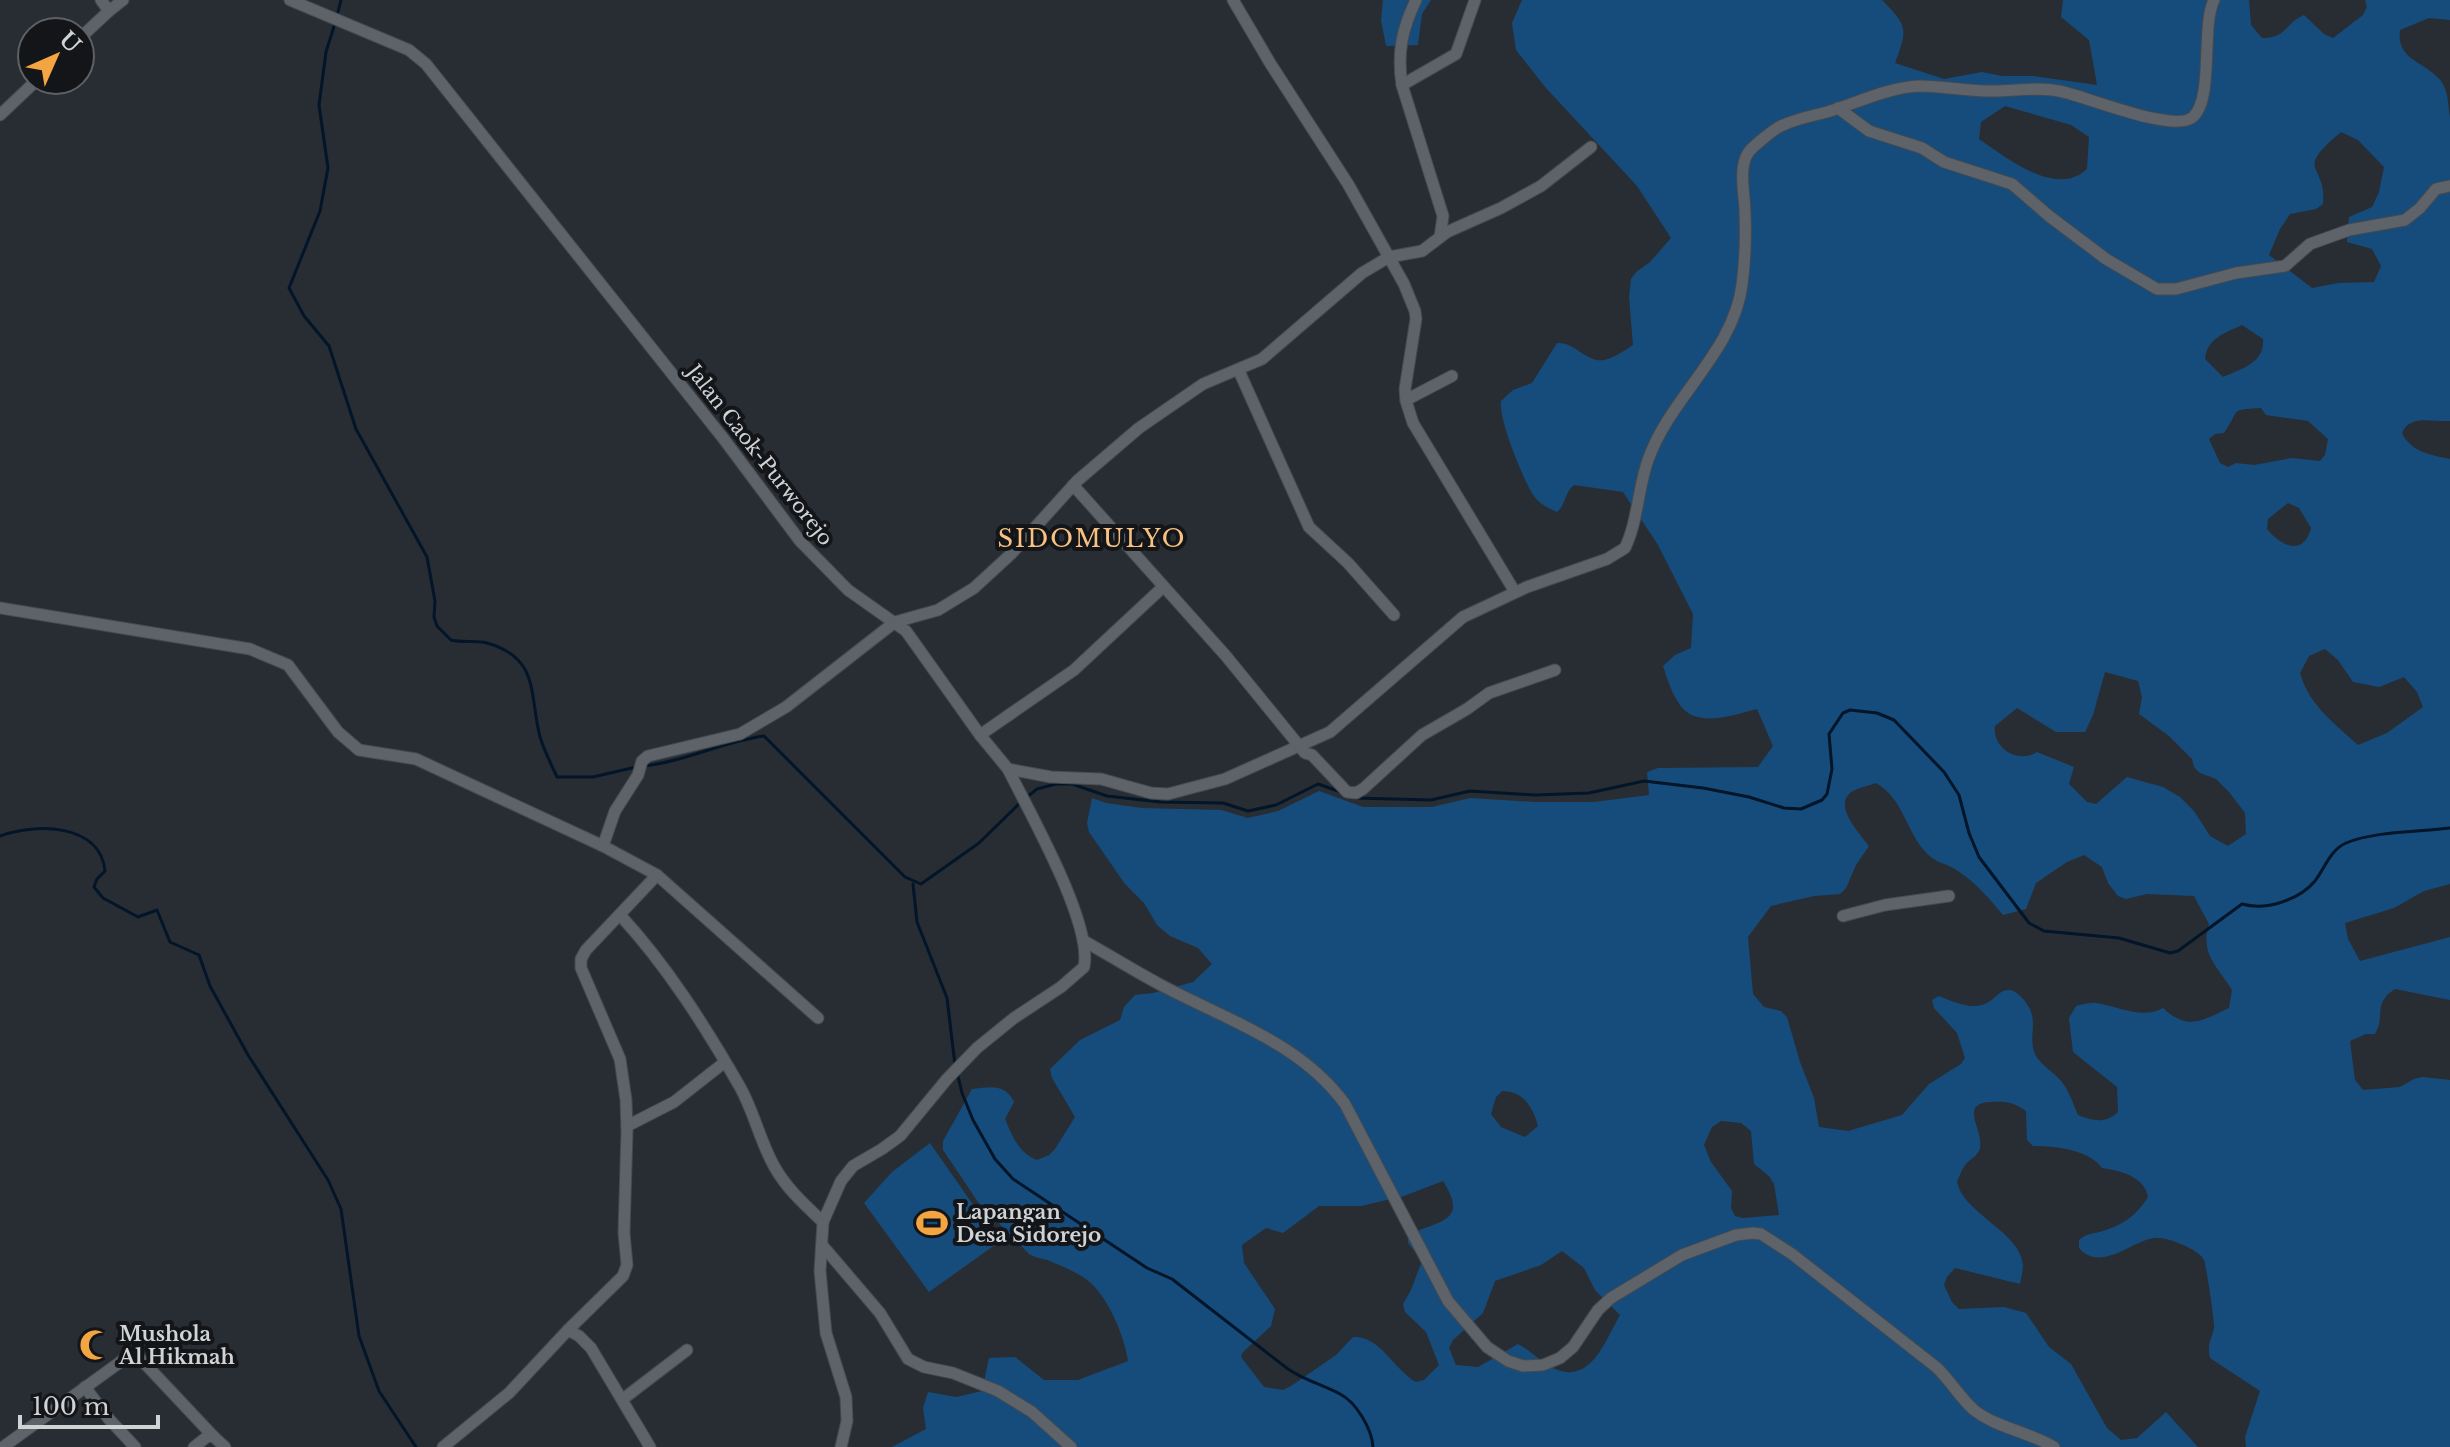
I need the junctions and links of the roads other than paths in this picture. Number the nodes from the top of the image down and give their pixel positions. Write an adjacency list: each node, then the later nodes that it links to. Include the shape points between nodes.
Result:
1 (101, 0): 8 (street)
2 (123, 0): 8 (street)
3 (290, 0): 26 (street, Jalan Caok-Purworejo, via 409,50 426,64 800,541 848,590)
4 (1233, 0): 17 (street)
5 (1416, 0): 10 (street, via 1400,40)
6 (1475, 0): 10 (street, via 1456,54)
7 (2214, 0): 12 (street, via 2200,103 2187,121 2151,119 2035,89 1919,86)
8 (109, 11): 9 (street)
9 (96, 23)
10 (1403, 84): 16 (street, via 1443,216)
11 (20, 96): 13 (street)
12 (1838, 108): 15 (street, via 1869,131 2012,184 2106,259 2157,289 2285,266 2310,244 2349,230 2405,220 2436,189); 23 (street, via 1779,127 1748,153 1743,171 1741,294 1720,345 1648,459 1625,548)
13 (0, 115)
14 (1591, 147): 16 (street, via 1541,186)
15 (2450, 186)
16 (1443, 235): 17 (street, via 1422,251)
17 (1389, 257): 18 (street, via 1336,294 1280,347); 20 (street, via 1415,311)
18 (1239, 371): 21 (street, via 1177,401); 25 (street, via 1309,527)
19 (1452, 376): 20 (street)
20 (1406, 400): 23 (street, via 1413,423)
21 (1073, 485): 22 (street); 26 (street, via 974,588 938,610)
22 (1163, 587): 28 (street, via 1081,665); 29 (street)
23 (1515, 592): 29 (street, via 1463,617 1330,732)
24 (0, 608): 31 (street, via 270,655 288,665 338,732 359,750 416,759)
25 (1394, 615)
26 (895, 622): 28 (street, Jalan Caok-Purworejo); 31 (street, via 786,707 740,734 648,756 621,798)
27 (1555, 670): 29 (street, via 1489,693 1422,735 1360,791 1347,792)
28 (980, 735): 30 (street, Jalan Caok-Purworejo)
29 (1300, 745): 30 (street, via 1225,779 1168,794 1101,779)
30 (1008, 769): 36 (street, Jalan Caok-Purworejo)
31 (603, 846): 32 (street)
32 (657, 875): 34 (street); 37 (street)
33 (1949, 896): 35 (street)
34 (620, 915): 38 (street, via 655,953); 39 (street, via 580,963 620,1059)
35 (1843, 916)
36 (1084, 941): 40 (street, via 1081,971 1014,1018 947,1079 900,1136 846,1172); 55 (street, via 1251,1029 1331,1085 1448,1301 1487,1347 1508,1361 1543,1365 1560,1358 1611,1298 1682,1255 1736,1235 1761,1234 1936,1367 1974,1410)
37 (818, 1018)
38 (725, 1062): 39 (street, via 674,1102); 40 (street, via 774,1166)
39 (627, 1126): 42 (street, via 626,1270)
40 (823, 1222): 41 (street)
41 (822, 1245): 53 (street, via 826,1333 846,1397); 54 (street, via 880,1313 913,1364 998,1391 1032,1412)
42 (568, 1330): 45 (street, via 591,1348); 47 (street, via 509,1393)
43 (687, 1350): 45 (street)
44 (85, 1387): 46 (street, via 134,1352); 48 (street); 49 (street)
45 (623, 1399): 52 (street)
46 (214, 1437): 50 (street); 51 (street)
47 (445, 1446)
48 (3, 1447)
49 (135, 1447)
50 (194, 1447)
51 (225, 1447)
52 (650, 1447)
53 (841, 1447)
54 (1071, 1447)
55 (2054, 1447)

